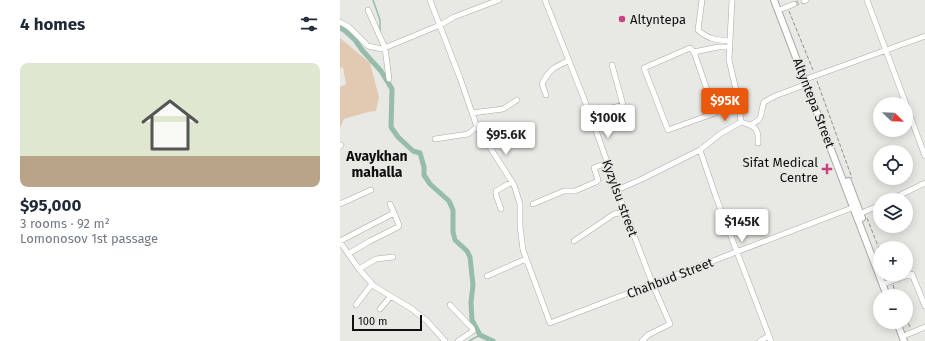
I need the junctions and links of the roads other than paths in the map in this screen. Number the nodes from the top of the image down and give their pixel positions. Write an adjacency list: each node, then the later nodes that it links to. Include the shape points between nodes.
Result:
1 (430, 0): 13 (street)
2 (499, 0): 13 (street)
3 (545, 0): 20 (street, Kyzylsu street)
4 (702, 0): 15 (street, via 698,30 715,40)
5 (732, 0): 15 (street)
6 (774, 0): 23 (main road, Altyntepa Street)
7 (778, 0): 10 (main road, Altyntepa Street)
8 (867, 0): 18 (street)
9 (794, 4): 10 (street)
10 (784, 8): 23 (main road, Altyntepa Street)
11 (368, 10): 17 (street)
12 (340, 22): 17 (street, via 349,27 368,46)
13 (440, 25): 17 (street); 27 (street)
14 (925, 36): 18 (street)
15 (729, 41): 16 (street)
16 (729, 47): 19 (street); 29 (street, via 729,60)
17 (384, 48): 22 (street)
18 (886, 50): 23 (street); 25 (street)
19 (694, 52): 19 (street, via 715,113 668,130 644,68 690,48)
20 (568, 61): 24 (street, via 554,67 547,74 542,84); 28 (street, Kyzylsu street)
21 (612, 65): 28 (street, via 623,105)
22 (390, 79)
23 (807, 80): 31 (street, via 764,102 762,117); 46 (main road, Altyntepa Street)
24 (546, 95)
25 (903, 97)
26 (517, 100): 27 (street, via 503,109)
27 (472, 113): 32 (street)
28 (590, 114): 37 (street, Kyzylsu street)
29 (741, 122): 31 (street); 35 (street)
30 (913, 123): 36 (street)
31 (750, 125): 34 (street, via 756,128)
32 (477, 127): 33 (street, via 468,134); 38 (street)
33 (435, 139)
34 (758, 142)
35 (700, 150): 41 (street); 55 (street)
36 (925, 156)
37 (607, 163): 41 (street, Kyzylsu street); 45 (street, via 594,168 598,178 596,182)
38 (512, 182): 48 (street, via 496,191); 58 (street, via 520,204 520,226)
39 (925, 183): 42 (street)
40 (371, 190): 43 (street)
41 (617, 190): 49 (street, Kyzylsu street)
42 (904, 193)
43 (340, 204)
44 (390, 204): 50 (street)
45 (532, 204)
46 (856, 207): 51 (main road, Altyntepa Street); 55 (street, Chahbud Street)
47 (873, 208): 51 (street)
48 (501, 209)
49 (625, 212): 52 (street, via 614,214); 63 (street, Kyzylsu street)
50 (394, 214): 53 (street); 56 (street, via 398,227)
51 (860, 214): 54 (main road, Altyntepa Street); 64 (main road, Altyntepa Street)
52 (574, 241)
53 (340, 242): 56 (street)
54 (873, 248)
55 (736, 252): 63 (street, Chahbud Street); 74 (street)
56 (348, 254): 59 (street)
57 (393, 257): 59 (street, via 376,259)
58 (526, 259): 60 (street); 63 (street, Chahbud Street, via 550,323)
59 (359, 269): 62 (street)
60 (487, 276)
61 (886, 283): 65 (main road); 69 (street, via 912,274)
62 (372, 284): 66 (street); 67 (street)
63 (653, 285): 77 (street, Kyzylsu street, via 670,324)
64 (885, 289)
65 (888, 289)
66 (390, 296): 70 (street); 75 (street, via 427,321)
67 (356, 305)
68 (450, 305): 76 (street, via 473,331)
69 (925, 306)
70 (380, 309)
71 (925, 327): 73 (street)
72 (900, 329): 73 (main road)
73 (905, 338): 79 (main road)
74 (770, 339): 78 (street)
75 (445, 341)
76 (458, 341)
77 (642, 341)
78 (760, 341)
79 (908, 341)

